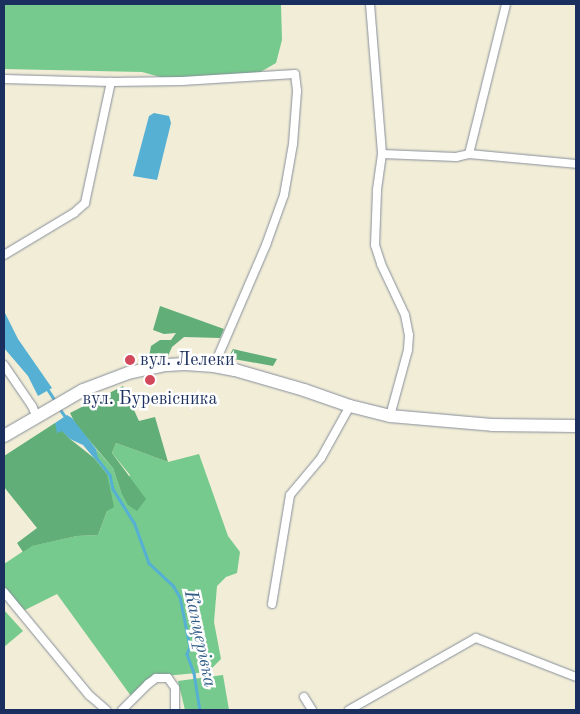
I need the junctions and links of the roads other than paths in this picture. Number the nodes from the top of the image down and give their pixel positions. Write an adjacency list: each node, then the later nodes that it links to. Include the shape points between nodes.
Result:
1 (370, 4): 5 (street)
2 (506, 4): 6 (street)
3 (4, 79): 4 (street)
4 (111, 82): 8 (street, via 86,203); 10 (street, via 295,74 293,144 284,195)
5 (382, 154): 6 (street); 12 (street, via 375,245 405,315 409,335)
6 (469, 154): 7 (street)
7 (576, 164)
8 (4, 255)
9 (4, 365): 13 (street)
10 (214, 366): 11 (main road); 13 (main road, via 167,365 128,373 83,390)
11 (350, 406): 12 (main road); 17 (street, via 321,458 290,495)
12 (390, 416): 14 (main road, via 483,424)
13 (37, 417): 15 (main road)
14 (576, 426)
15 (4, 436)
16 (4, 592): 20 (street, via 89,695)
17 (272, 604)
18 (576, 676): 24 (street, via 476,638)
19 (304, 697): 23 (street)
20 (106, 710)
21 (122, 710): 22 (street, via 148,684 159,678 168,678 175,688)
22 (176, 710)
23 (312, 710)
24 (348, 710)

